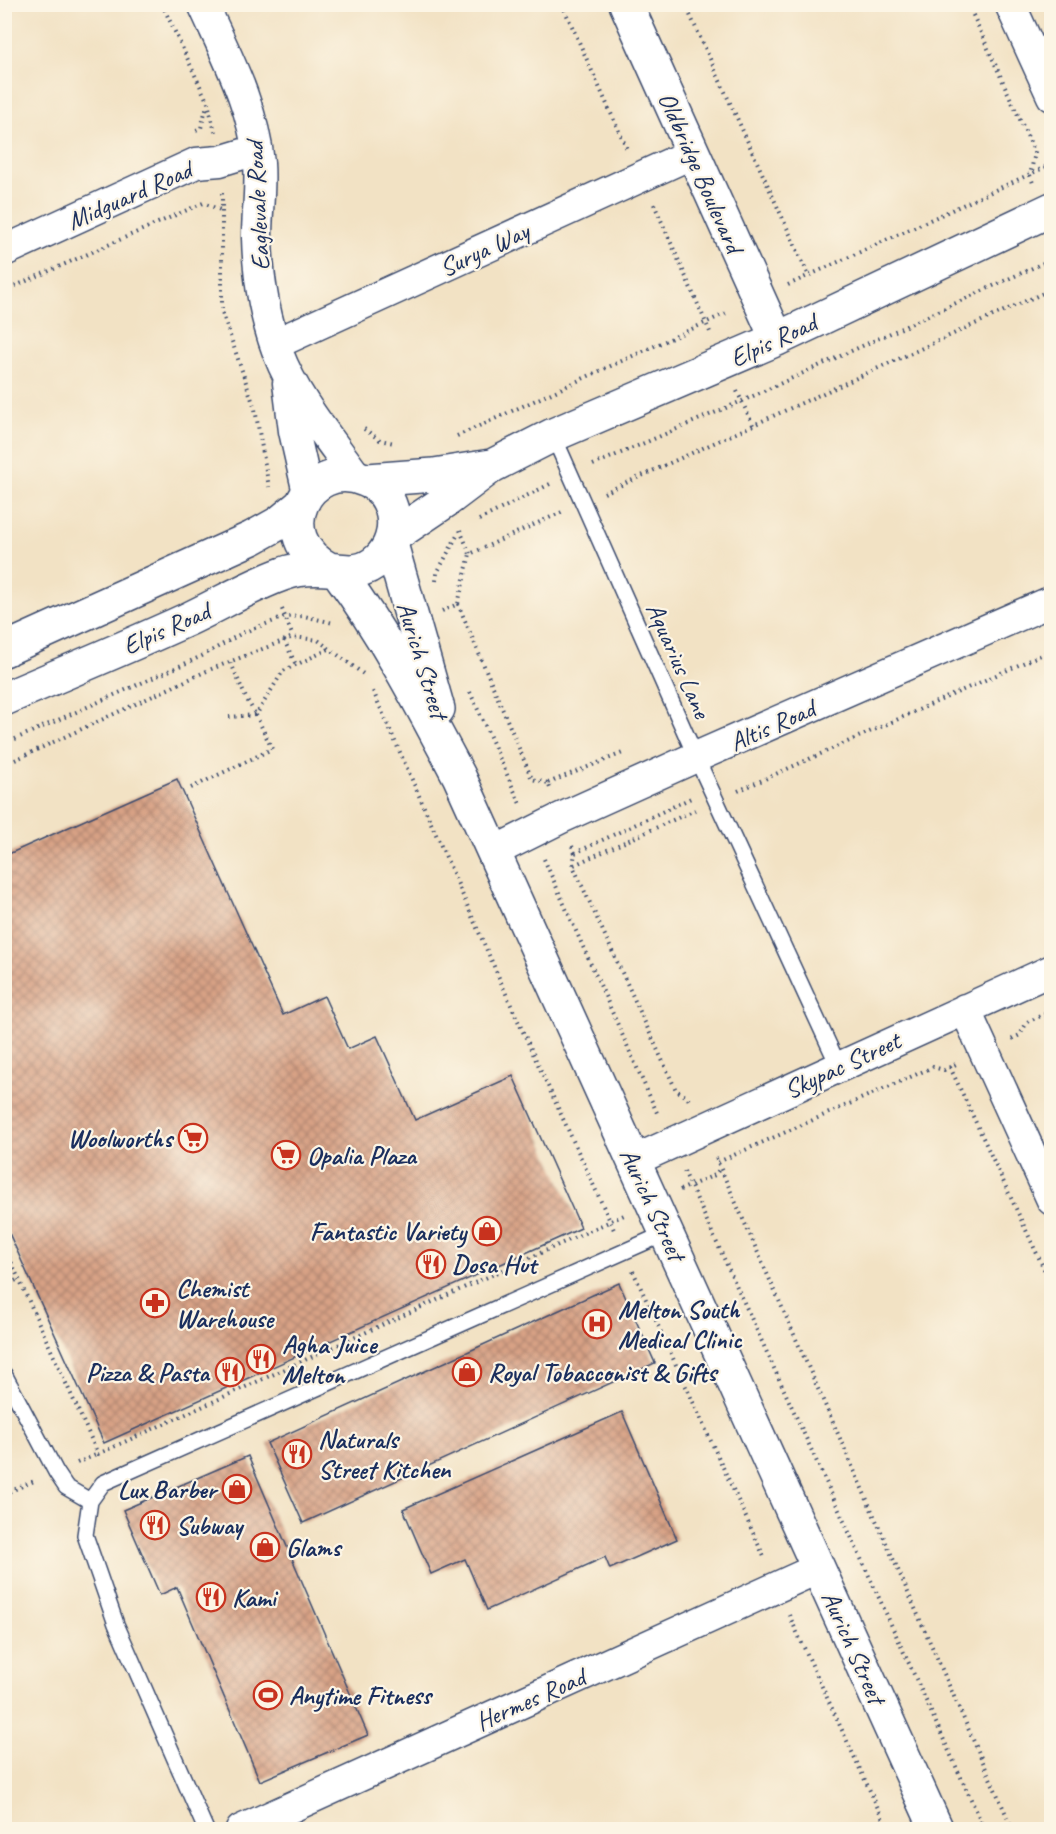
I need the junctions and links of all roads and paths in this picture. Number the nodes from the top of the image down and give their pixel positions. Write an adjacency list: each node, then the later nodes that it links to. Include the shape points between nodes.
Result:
1 (203, 4): 7 (street, Eaglevale Road, via 240,89)
2 (626, 4): 8 (street, Oldbridge Boulevard)
3 (685, 4): 15 (path)
4 (968, 4): 10 (path, via 1035,153)
5 (1010, 4): 6 (street)
6 (1052, 96)
7 (256, 150): 13 (street, Midguard Road, via 196,164); 20 (street, Eaglevale Road, via 260,281)
8 (693, 153): 18 (street, Oldbridge Boulevard); 20 (street, Surya Way)
9 (1052, 164): 10 (path)
10 (1030, 175): 12 (path); 15 (path)
11 (223, 211): 17 (path, via 203,203)
12 (1049, 211): 19 (street, Elpis Road)
13 (4, 251)
14 (1052, 259): 27 (path)
15 (809, 276): 18 (path)
16 (1052, 289): 30 (path)
17 (4, 291)
18 (758, 298): 19 (street, Oldbridge Boulevard); 23 (path)
19 (777, 339): 22 (street, Elpis Road)
20 (275, 344): 21 (street, Eaglevale Road)
21 (288, 377): 24 (street, Eaglevale Road); 29 (street, Eaglevale Road)
22 (553, 435): 26 (street, Elpis Road); 27 (lane, Aquarius Lane)
23 (454, 438)
24 (330, 440): 25 (path, via 356,421 380,440); 28 (street, Eaglevale Road)
25 (401, 443)
26 (492, 466): 28 (street, Elpis Road, via 434,475); 31 (street, Elpis Road)
27 (571, 475): 30 (lane, Aquarius Lane); 35 (path, via 460,531 438,573)
28 (362, 478): 29 (street, via 329,478); 31 (street, via 383,493 393,511)
29 (305, 499): 32 (street, via 298,517 301,543 308,555); 38 (street, Elpis Road, via 279,523 252,538)
30 (583, 502): 34 (path, via 470,554); 49 (lane, Aquarius Lane)
31 (392, 540): 32 (street, via 368,567); 35 (street, Aurich Street)
32 (334, 571): 36 (street, Aurich Street); 44 (street, Elpis Road, via 292,570 268,579 185,621)
33 (1052, 601): 49 (street, Altis Road)
34 (458, 604): 35 (path); 52 (path, via 532,779)
35 (427, 609): 51 (street, Aurich Street)
36 (379, 633): 40 (path); 47 (path, via 351,639 332,622 304,615 285,617 244,632 202,656); 51 (street, Aurich Street)
37 (284, 640): 41 (path); 42 (path); 42 (path, via 293,636 318,640 329,649)
38 (4, 650)
39 (1052, 650): 54 (path)
40 (341, 658)
41 (231, 663): 45 (path); 50 (path)
42 (296, 665): 45 (path, via 283,671)
43 (466, 683): 56 (path)
44 (4, 699)
45 (256, 716): 46 (path); 53 (path, via 272,749)
46 (229, 717)
47 (4, 744)
48 (632, 749): 52 (path)
49 (696, 757): 54 (lane, Aquarius Lane); 55 (street, Altis Road)
50 (4, 765)
51 (459, 776): 57 (street, Aurich Street)
52 (548, 783): 55 (path)
53 (191, 788)
54 (713, 795): 58 (path); 59 (path); 64 (lane, Aquarius Lane)
55 (561, 818): 56 (street, Altis Road); 58 (path)
56 (533, 833): 57 (street, Altis Road); 67 (path)
57 (495, 851): 68 (street, Aurich Street)
58 (575, 853): 59 (path)
59 (573, 866): 66 (path, via 676,1090 687,1097)
60 (1052, 970): 61 (street, Skypac Street)
61 (965, 1009): 63 (street); 64 (street, Skypac Street)
62 (1052, 1011): 63 (path, via 1027,1022 1020,1035)
63 (984, 1051): 65 (path); 71 (street)
64 (839, 1067): 66 (street, Skypac Street)
65 (950, 1067): 69 (path, via 933,1067); 77 (path)
66 (703, 1129): 67 (street, Skypac Street); 69 (path)
67 (671, 1144): 68 (street, Skypac Street); 70 (path)
68 (633, 1161): 72 (street, Aurich Street)
69 (719, 1165): 70 (path, via 715,1175); 85 (path)
70 (690, 1186): 72 (path); 84 (path)
71 (1052, 1200)
72 (652, 1202): 73 (street, Aurich Street); 75 (path, via 98,1454)
73 (666, 1233): 79 (lane, via 103,1483); 80 (street, Aurich Street)
74 (4, 1246): 75 (path)
75 (19, 1279): 76 (path)
76 (4, 1286)
77 (1052, 1286)
78 (4, 1374): 79 (lane, via 66,1487)
79 (90, 1501): 81 (lane, via 85,1535 116,1624)
80 (819, 1568): 82 (street, Hermes Road); 83 (street, Aurich Street)
81 (206, 1830)
82 (241, 1830)
83 (937, 1830)
84 (985, 1830)
85 (1013, 1830)

